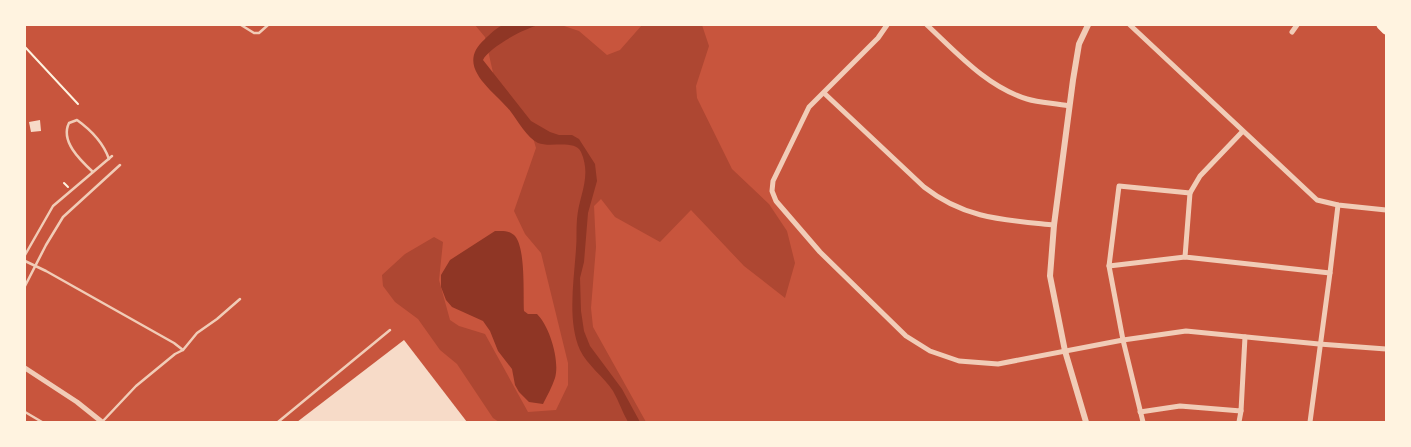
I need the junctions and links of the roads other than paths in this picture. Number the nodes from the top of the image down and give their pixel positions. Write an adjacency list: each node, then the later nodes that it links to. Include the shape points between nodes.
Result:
1 (241, 25): 2 (lane, via 254,33)
2 (268, 25)
3 (886, 25): 11 (street, via 878,38)
4 (927, 25): 12 (street, via 1000,88 1027,99)
5 (1088, 25): 12 (street, via 1079,44)
6 (1130, 25): 13 (street)
7 (1298, 25): 10 (street)
8 (1381, 25): 9 (highway)
9 (1386, 30)
10 (1292, 32)
11 (824, 93): 21 (street, via 940,199 967,212 993,218); 36 (street, via 809,107 773,181 772,191 776,201 820,252 906,336 930,351 959,361 998,364)
12 (1069, 106): 21 (street)
13 (1242, 132): 18 (street, via 1200,176); 19 (street, via 1317,200)
14 (112, 156): 15 (lane)
15 (109, 158): 17 (lane); 17 (lane, via 88,127 77,120 69,123 67,141)
16 (120, 165): 25 (lane, via 63,217)
17 (93, 172): 22 (lane, via 54,206)
18 (1190, 193): 23 (street); 26 (street, via 1119,186)
19 (1338, 204): 20 (street); 27 (street)
20 (1386, 210)
21 (1054, 225): 36 (street, via 1050,276)
22 (25, 256)
23 (1185, 257): 26 (street); 27 (street)
24 (25, 261): 25 (lane)
25 (36, 266): 28 (lane); 35 (lane)
26 (1109, 266): 32 (street)
27 (1330, 273): 33 (street)
28 (25, 286)
29 (240, 299): 35 (lane, via 197,333)
30 (390, 330): 43 (lane)
31 (1245, 336): 32 (street, via 1186,331); 33 (street); 38 (street)
32 (1123, 340): 36 (street); 40 (street)
33 (1319, 344): 34 (street); 47 (street)
34 (1386, 349)
35 (184, 350): 42 (lane, via 136,386)
36 (1065, 350): 44 (street)
37 (25, 368): 42 (street)
38 (1241, 411): 40 (street, via 1180,406); 46 (street)
39 (25, 412): 41 (lane)
40 (1140, 412): 45 (street)
41 (42, 422)
42 (102, 422)
43 (278, 422)
44 (1086, 422)
45 (1142, 422)
46 (1239, 422)
47 (1310, 422)

